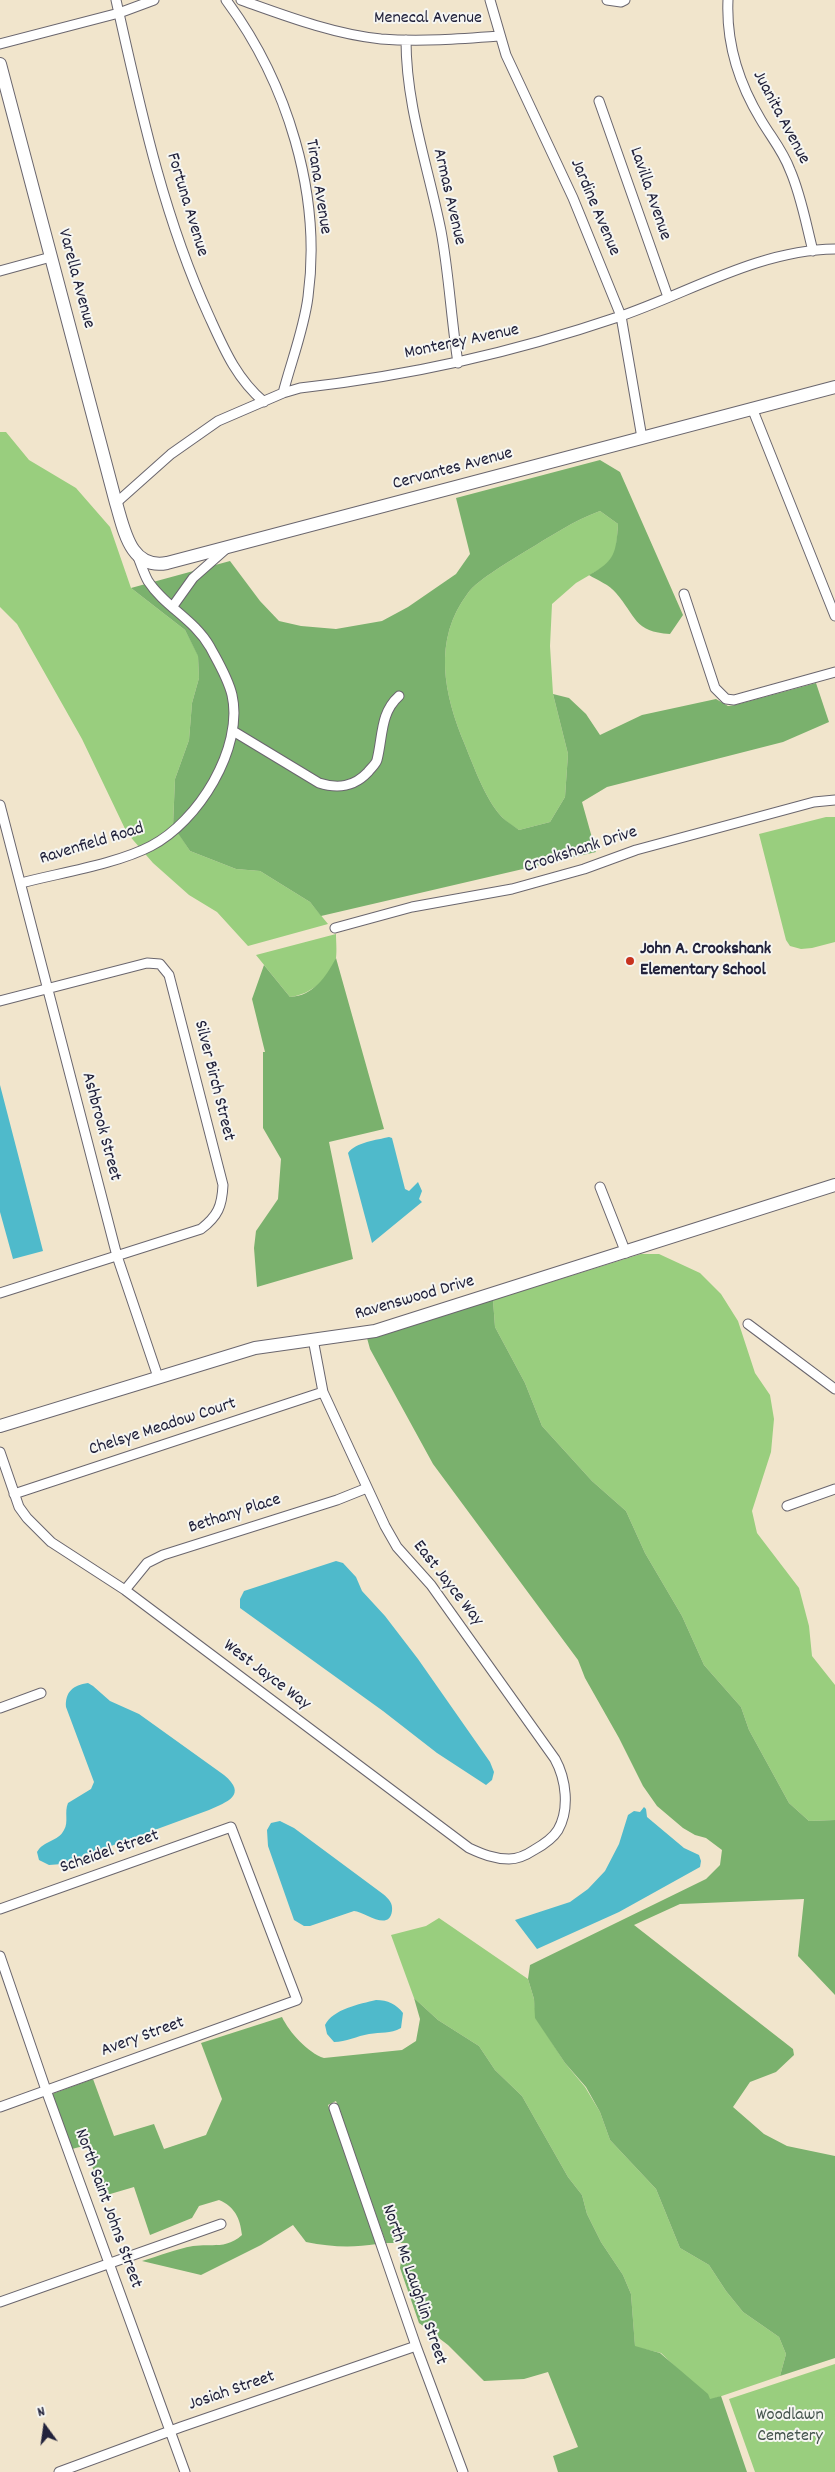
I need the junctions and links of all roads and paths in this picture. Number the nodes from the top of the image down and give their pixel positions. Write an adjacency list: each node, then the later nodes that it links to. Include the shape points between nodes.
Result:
1 (116, 0): 9 (street, Fortuna Avenue)
2 (154, 0): 9 (street)
3 (226, 0): 23 (street, Tirana Avenue, via 244,24 269,69 290,127 304,186 310,243 308,299)
4 (241, 0): 11 (street, Menecal Avenue, via 331,29)
5 (490, 0): 10 (street, Jardine Avenue)
6 (625, 0): 8 (street)
7 (728, 0): 16 (street, Juanita Avenue, via 728,37 738,73 753,107 790,169)
8 (607, 1)
9 (119, 14): 12 (street); 24 (street, Fortuna Avenue, via 152,153 184,258 232,366)
10 (499, 36): 11 (street, Menecal Avenue); 20 (street, Jardine Avenue, via 573,198)
11 (406, 40): 21 (street, Armas Avenue, via 411,109 450,280)
12 (0, 44)
13 (0, 64): 17 (street, Varella Avenue)
14 (599, 101): 19 (street, Lavilla Avenue)
15 (835, 250): 16 (street, Monterey Avenue)
16 (813, 251): 19 (street, Monterey Avenue, via 732,272)
17 (51, 257): 18 (street); 27 (street, Varella Avenue)
18 (0, 271)
19 (668, 297): 20 (street, Monterey Avenue)
20 (621, 316): 21 (street, Monterey Avenue, via 548,340); 26 (street, Jardine Avenue)
21 (458, 362): 23 (street, Monterey Avenue)
22 (835, 387): 25 (street, Cervantes Avenue)
23 (283, 393): 24 (street, Monterey Avenue)
24 (264, 402): 27 (street, Monterey Avenue, via 218,421 196,435)
25 (752, 408): 26 (street, Cervantes Avenue); 32 (street)
26 (642, 438): 28 (street, Cervantes Avenue)
27 (116, 503): 29 (street, via 129,545)
28 (229, 546): 29 (street, Cervantes Avenue, via 162,564); 31 (street, via 193,578)
29 (138, 557): 31 (street, Ravenfield Road, via 148,580)
30 (684, 594): 33 (street, via 715,688 726,699 734,700)
31 (174, 606): 35 (street, Ravenfield Road, via 200,630 223,671 232,695)
32 (835, 616)
33 (835, 672)
34 (399, 696): 35 (street, via 390,704 381,730 377,762 359,782 342,787 319,783)
35 (233, 731): 38 (street, Ravenfield Road, via 225,760 193,813 174,831 139,852)
36 (835, 800): 39 (street, Crookshank Drive, via 814,802 677,838 512,889 412,908)
37 (0, 804): 38 (street, Ashbrook Street)
38 (20, 883): 40 (street, Ashbrook Street)
39 (335, 928)
40 (47, 989): 41 (street, Silver Birch Street); 45 (street, Ashbrook Street); 45 (street, Silver Birch Street, via 147,963 160,964 169,975 223,1185 222,1206 214,1219 201,1229)
41 (0, 1001)
42 (835, 1185): 44 (street, Ravenswood Drive)
43 (600, 1187): 44 (street)
44 (626, 1253): 48 (street, Ravenswood Drive, via 375,1331)
45 (117, 1256): 46 (street, Silver Birch Street); 49 (street, Ashbrook Street)
46 (0, 1293)
47 (748, 1324): 50 (street)
48 (313, 1339): 49 (street, Ravenswood Drive, via 255,1348); 51 (street, East Jayce Way)
49 (158, 1377): 52 (street, Ravenswood Drive)
50 (835, 1389)
51 (323, 1392): 54 (street, East Jayce Way); 56 (street, Chelsye Meadow Court)
52 (0, 1426)
53 (0, 1452): 56 (street, West Jayce Way)
54 (367, 1488): 58 (street, Bethany Place, via 163,1555 147,1563); 61 (street, East Jayce Way, via 397,1547 431,1585 563,1774 563,1810 558,1830)
55 (835, 1489): 57 (street)
56 (14, 1494): 58 (street, West Jayce Way, via 27,1518 51,1542)
57 (787, 1506)
58 (125, 1590): 61 (street, West Jayce Way, via 469,1848 489,1857 511,1859 529,1854)
59 (41, 1693): 60 (street)
60 (0, 1708)
61 (552, 1836)
62 (0, 1909): 64 (street, Scheidel Street, via 231,1827)
63 (0, 1956): 65 (street, North Saint Johns Street)
64 (297, 2000): 65 (street, Avery Street)
65 (46, 2090): 66 (street, Avery Street); 69 (street, North Saint Johns Street)
66 (0, 2107)
67 (334, 2108): 71 (street, North Mc Laughlin Street)
68 (221, 2224): 69 (street)
69 (109, 2264): 70 (street); 72 (street, North Saint Johns Street)
70 (0, 2302)
71 (416, 2346): 72 (street, Josiah Street); 75 (street, North Mc Laughlin Street)
72 (170, 2432): 73 (street, Josiah Street); 74 (street, North Saint Johns Street)
73 (59, 2472)
74 (184, 2472)
75 (463, 2472)

